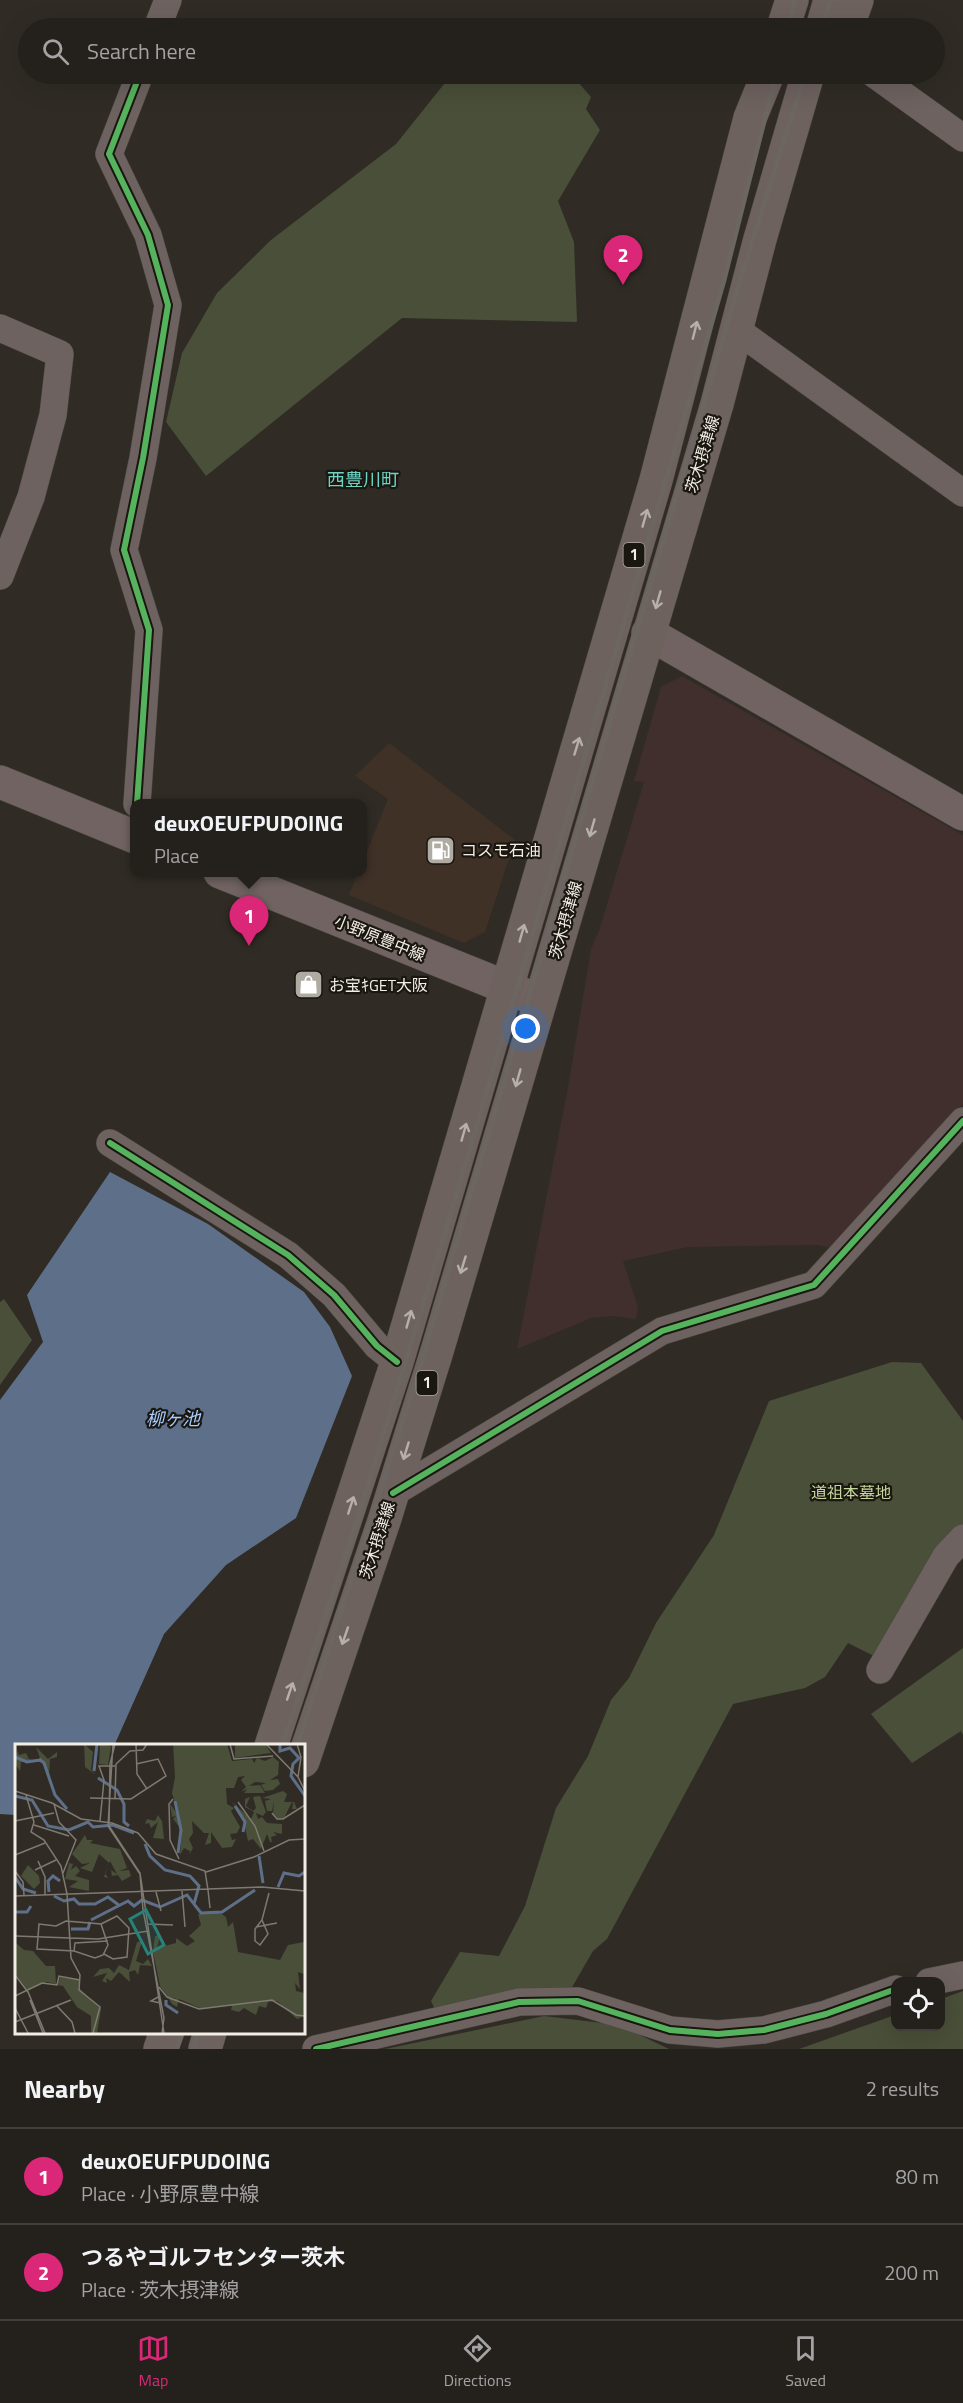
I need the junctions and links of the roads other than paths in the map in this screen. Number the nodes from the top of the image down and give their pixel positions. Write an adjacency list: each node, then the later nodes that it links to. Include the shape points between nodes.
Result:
1 (168, 0): 6 (street)
2 (780, 0): 7 (main road)
3 (792, 0): 8 (main road)
4 (830, 0): 9 (main road)
5 (857, 0): 10 (main road)
6 (161, 18)
7 (776, 18)
8 (786, 18)
9 (825, 18)
10 (851, 18)
11 (136, 84): 26 (street, via 109,154 148,235 168,305 124,550 149,630)
12 (759, 84): 17 (main road, 1)
13 (764, 84): 17 (main road, 1)
14 (805, 84): 21 (main road, 茨木摂津線 / 1, via 762,229)
15 (828, 84): 20 (main road, 1)
16 (888, 84): 18 (street)
17 (750, 118): 30 (main road, 1, one-way to 17, via 656,480)
18 (963, 138)
19 (0, 328): 23 (street, via 60,354 53,415 31,497)
20 (741, 333): 21 (main road, 1); 22 (street)
21 (717, 404): 24 (main road, 茨木摂津線 / 1, one-way to 24)
22 (963, 493)
23 (0, 576)
24 (648, 633): 27 (street); 31 (main road, 茨木摂津線 / 1, one-way to 31)
25 (0, 782): 28 (street)
26 (137, 799)
27 (963, 814)
28 (130, 830)
29 (230, 877): 30 (street, 小野原豊中線)
30 (505, 989): 31 (street, 小野原豊中線); 34 (main road, 1, one-way to 30)
31 (540, 1001): 35 (main road, 茨木摂津線 / 1, one-way to 35)
32 (963, 1121): 35 (street, via 814,1285 662,1331)
33 (110, 1143): 34 (street, via 288,1255 334,1295 377,1346)
34 (397, 1362): 38 (main road, 1, one-way to 34)
35 (393, 1493): 39 (main road, 茨木摂津線 / 1, one-way to 39)
36 (963, 1538): 37 (street, via 945,1556)
37 (880, 1670)
38 (272, 1744)
39 (304, 1758)
40 (963, 1974): 41 (street)
41 (945, 1978)
42 (891, 1991): 47 (street, via 826,2014 764,2030 718,2034 670,2030 578,2001 519,2002)
43 (165, 2034): 45 (main road)
44 (209, 2034): 46 (main road)
45 (159, 2049)
46 (205, 2049)
47 (316, 2049)

